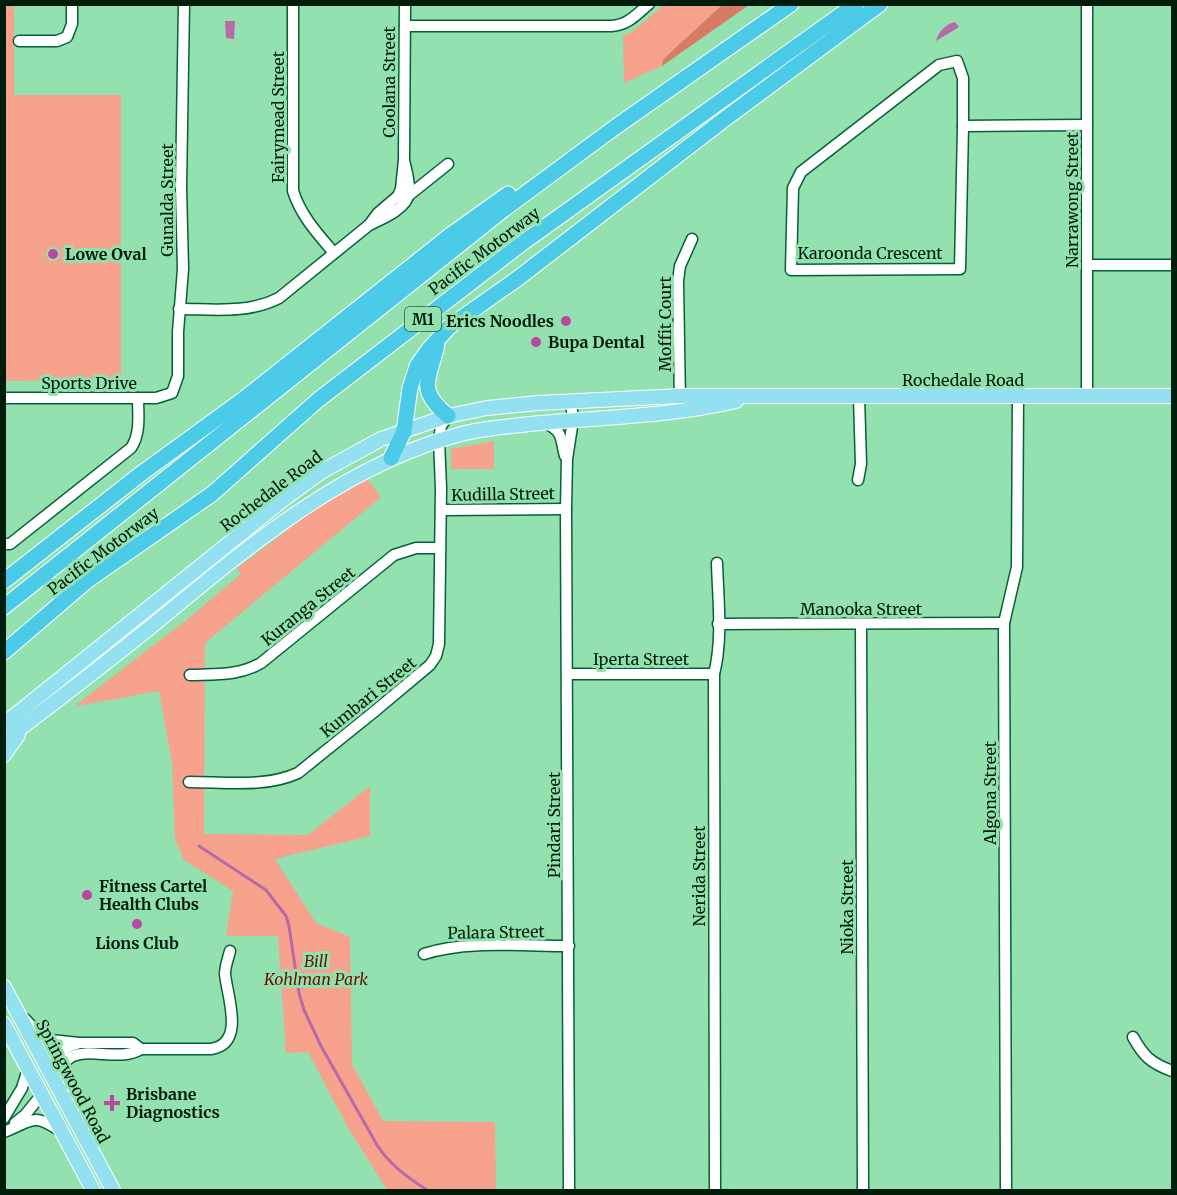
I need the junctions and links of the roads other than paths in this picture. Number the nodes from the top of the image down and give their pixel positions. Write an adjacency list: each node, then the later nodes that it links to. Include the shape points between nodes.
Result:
1 (72, 4): 11 (street, via 67,37)
2 (184, 4): 24 (street, Gunalda Street, via 183,269)
3 (293, 4): 21 (street, Fairymead Street, via 293,191 306,220)
4 (405, 4): 10 (street, Coolana Street)
5 (649, 4): 10 (street, via 628,21 612,26)
6 (791, 4): 12 (highway, Pacific Motorway / M1)
7 (856, 4): 55 (highway, Pacific Motorway / M1, via 520,244 318,400 212,494 88,580)
8 (880, 4): 25 (highway)
9 (1087, 4): 13 (street, Narrawong Street)
10 (405, 26): 15 (street, Coolana Street)
11 (19, 41)
12 (725, 50): 50 (highway, via 638,100 461,227); 51 (highway, Pacific Motorway / M1, via 503,210)
13 (1087, 125): 14 (street); 22 (street, Narrawong Street)
14 (963, 126): 14 (street, Karoonda Crescent, via 963,78 957,61 939,65 801,172 793,188 791,270 960,269)
15 (404, 160): 17 (street, Coolana Street); 19 (street, Coolana Street)
16 (448, 164): 18 (street)
17 (407, 177): 18 (street, via 413,182); 19 (street, Coolana Street)
18 (427, 181): 19 (street)
19 (404, 195): 21 (street, via 403,204)
20 (692, 239): 27 (street, Moffit Court, via 678,281)
21 (334, 253): 24 (street, via 265,305 247,309)
22 (1087, 264): 23 (street); 28 (street, Narrawong Street)
23 (1173, 265)
24 (179, 309): 26 (street, Gunalda Street, via 178,376)
25 (438, 338): 37 (highway, via 427,384 429,396); 40 (highway, via 413,375)
26 (172, 393): 32 (street, Sports Drive)
27 (680, 396): 33 (main road, Rochedale Road); 35 (main road, Rochedale Road); 36 (street, Moffit Court)
28 (1087, 396): 29 (main road, Rochedale Road); 30 (main road, Rochedale Road)
29 (1173, 396)
30 (1018, 397): 34 (main road, Rochedale Road); 52 (street, Algona Street, via 1017,567)
31 (4, 398): 32 (street, Sports Drive)
32 (138, 398): 47 (street, via 138,433 131,448 10,544)
33 (754, 398): 34 (main road, Rochedale Road); 36 (main road, Rochedale Road)
34 (859, 398): 44 (street)
35 (571, 402): 37 (main road, Rochedale Road, via 487,408); 38 (street, Pindari Street)
36 (680, 411): 38 (main road, Rochedale Road)
37 (448, 416): 40 (main road, Rochedale Road); 41 (street, Kumbari Street, via 441,426)
38 (573, 420): 39 (main road, Rochedale Road); 43 (street, Pindari Street)
39 (545, 423): 41 (main road, Rochedale Road, via 478,430); 43 (street, Pindari Street, via 560,433)
40 (404, 431): 42 (highway); 59 (main road, Rochedale Road, via 365,447 284,499)
41 (439, 440): 42 (main road, Rochedale Road); 46 (street, Kumbari Street)
42 (391, 458): 60 (main road, Rochedale Road, via 344,482 292,516)
43 (567, 459): 45 (street, Pindari Street)
44 (858, 480)
45 (566, 509): 46 (street, Kudilla Street); 56 (street, Pindari Street)
46 (441, 510): 48 (street, Kumbari Street)
47 (4, 544)
48 (439, 548): 58 (street, Kuranga Street, via 416,548 394,555 251,669 233,674); 63 (street, Kumbari Street, via 439,644 430,665 298,773 270,782)
49 (717, 562): 53 (street, Nerida Street)
50 (4, 581)
51 (4, 608)
52 (1004, 623): 54 (street, Manooka Street); 85 (street, Algona Street)
53 (718, 624): 54 (street, Manooka Street); 57 (street, Nerida Street)
54 (861, 624): 84 (street, Nioka Street)
55 (4, 652)
56 (568, 674): 57 (street, Iperta Street); 64 (street, Pindari Street)
57 (714, 674): 83 (street, Nerida Street)
58 (190, 675)
59 (4, 724)
60 (24, 726): 61 (main road, Rochedale Road); 62 (main road)
61 (4, 741)
62 (4, 755)
63 (189, 782)
64 (569, 946): 66 (street, Palara Street, via 467,946); 82 (street, Pindari Street)
65 (230, 951): 72 (street, via 225,973 232,1025 225,1042 213,1049)
66 (424, 954)
67 (4, 987): 68 (main road, Springwood Road)
68 (16, 1008): 71 (street, via 44,1038); 75 (main road, Springwood Road)
69 (4, 1024): 73 (main road, Springwood Road)
70 (1133, 1037): 74 (street, via 1155,1065)
71 (79, 1043): 72 (street, via 133,1043); 75 (street, via 62,1051)
72 (141, 1048): 75 (street, via 132,1054 75,1056)
73 (28, 1069): 76 (main road, Springwood Road); 77 (street)
74 (1173, 1071)
75 (52, 1076): 76 (main road); 81 (main road, Springwood Road)
76 (42, 1094): 78 (street, via 25,1115); 79 (main road, Springwood Road)
77 (4, 1118)
78 (4, 1131): 79 (street, via 42,1120)
79 (63, 1133): 80 (main road, Springwood Road)
80 (93, 1191)
81 (113, 1191)
82 (569, 1191)
83 (715, 1191)
84 (863, 1191)
85 (1006, 1191)

